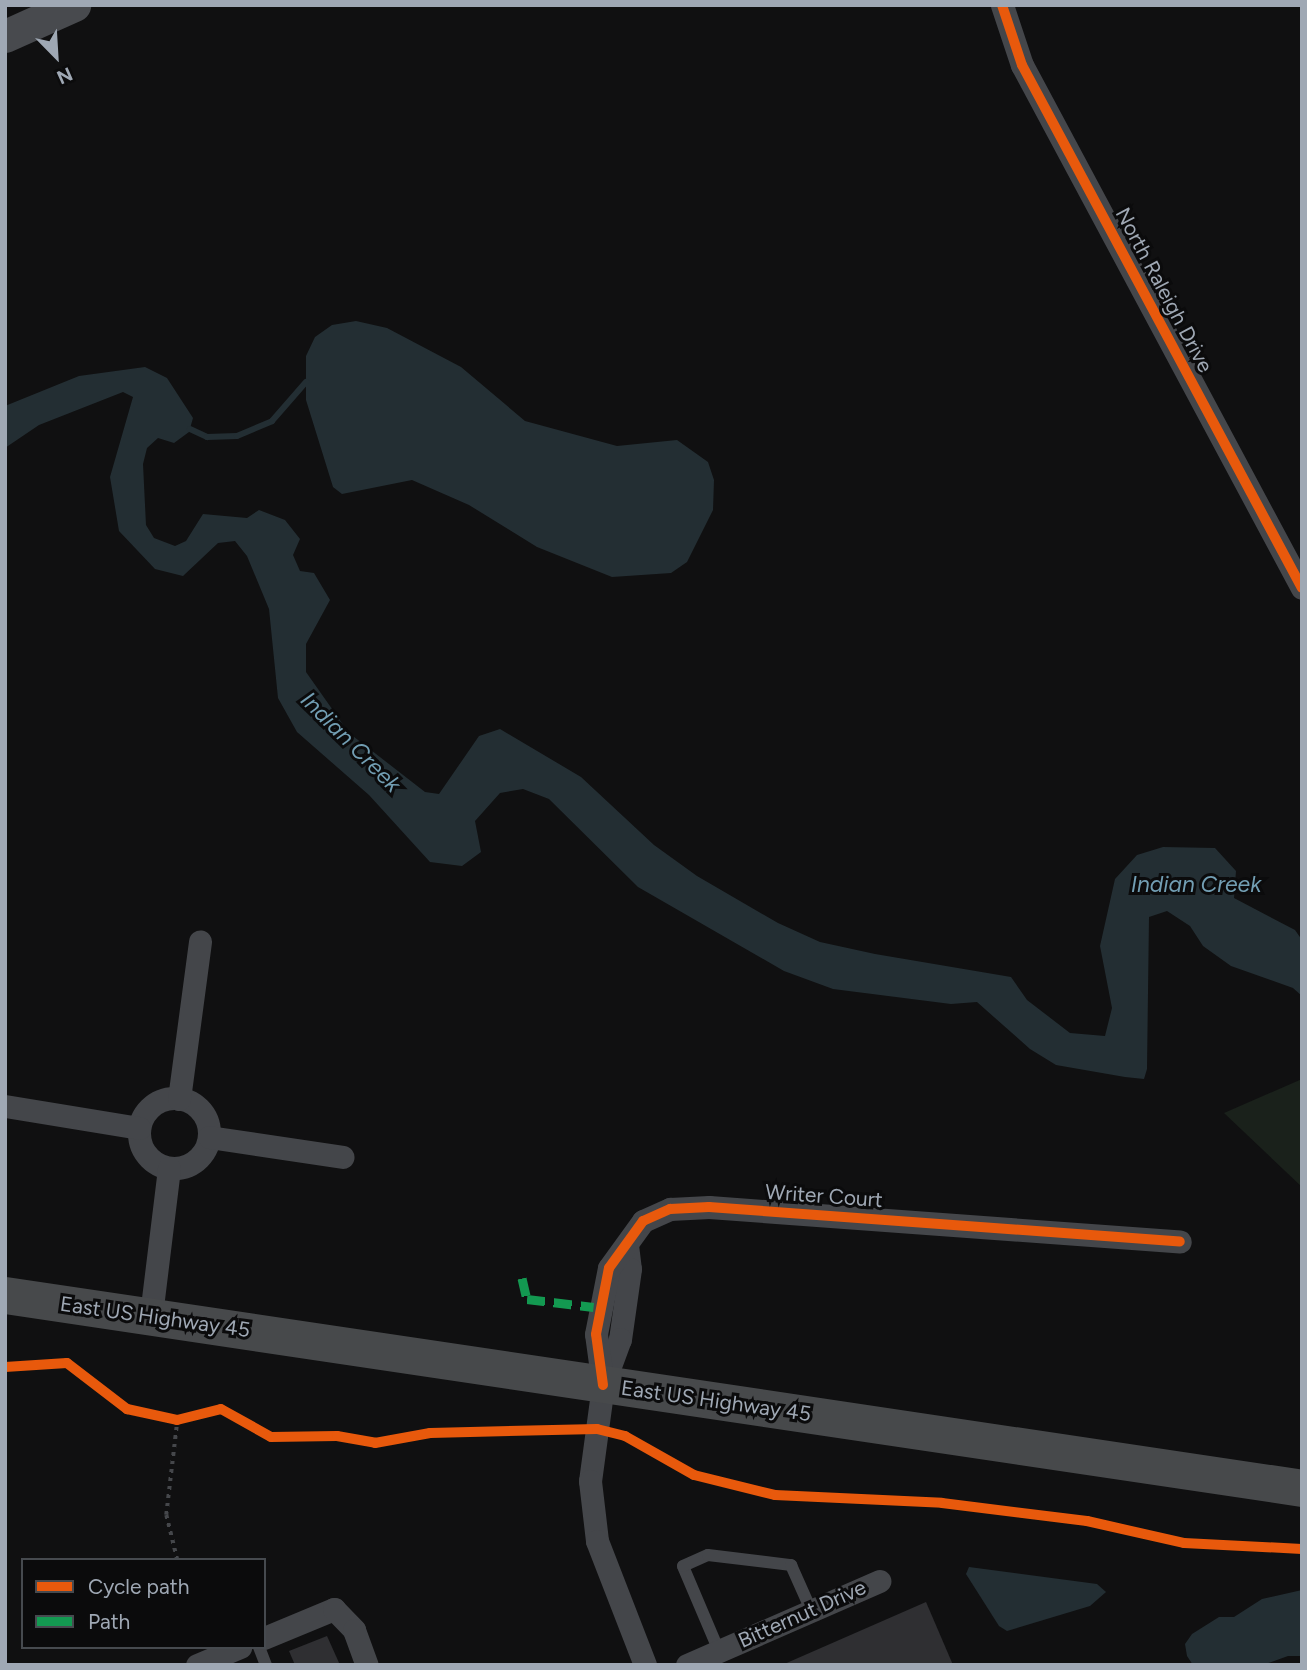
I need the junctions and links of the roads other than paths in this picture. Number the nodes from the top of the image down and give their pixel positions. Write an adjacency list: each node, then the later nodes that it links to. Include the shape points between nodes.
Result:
1 (74, 5): 3 (street)
2 (1002, 5): 4 (street, North Raleigh Drive, via 1022,65)
3 (6, 35)
4 (1302, 588)
5 (200, 941): 6 (street)
6 (180, 1099): 8 (street, via 150,1107); 9 (street, via 204,1114)
7 (5, 1107): 8 (street)
8 (139, 1128): 11 (street, via 143,1150)
9 (209, 1137): 10 (street); 11 (street, via 200,1157)
10 (343, 1157)
11 (169, 1168): 14 (street)
12 (1180, 1242): 15 (street, Writer Court, via 709,1207 670,1209 643,1221 627,1245 630,1269 620,1339)
13 (5, 1295): 14 (main road, East US Highway 45)
14 (151, 1315): 15 (main road, East US Highway 45)
15 (603, 1385): 16 (main road, East US Highway 45); 24 (street, Writer Court, via 590,1481 597,1541)
16 (1302, 1488)
17 (879, 1581): 18 (street, Bitternut Drive)
18 (811, 1610): 21 (street, Bitternut Drive); 21 (lane, via 791,1565 708,1555 683,1566)
19 (266, 1636): 23 (street, via 334,1609 354,1630)
20 (235, 1649): 22 (street)
21 (719, 1651): 25 (street, Bitternut Drive)
22 (197, 1665)
23 (367, 1665)
24 (645, 1665)
25 (687, 1665)

